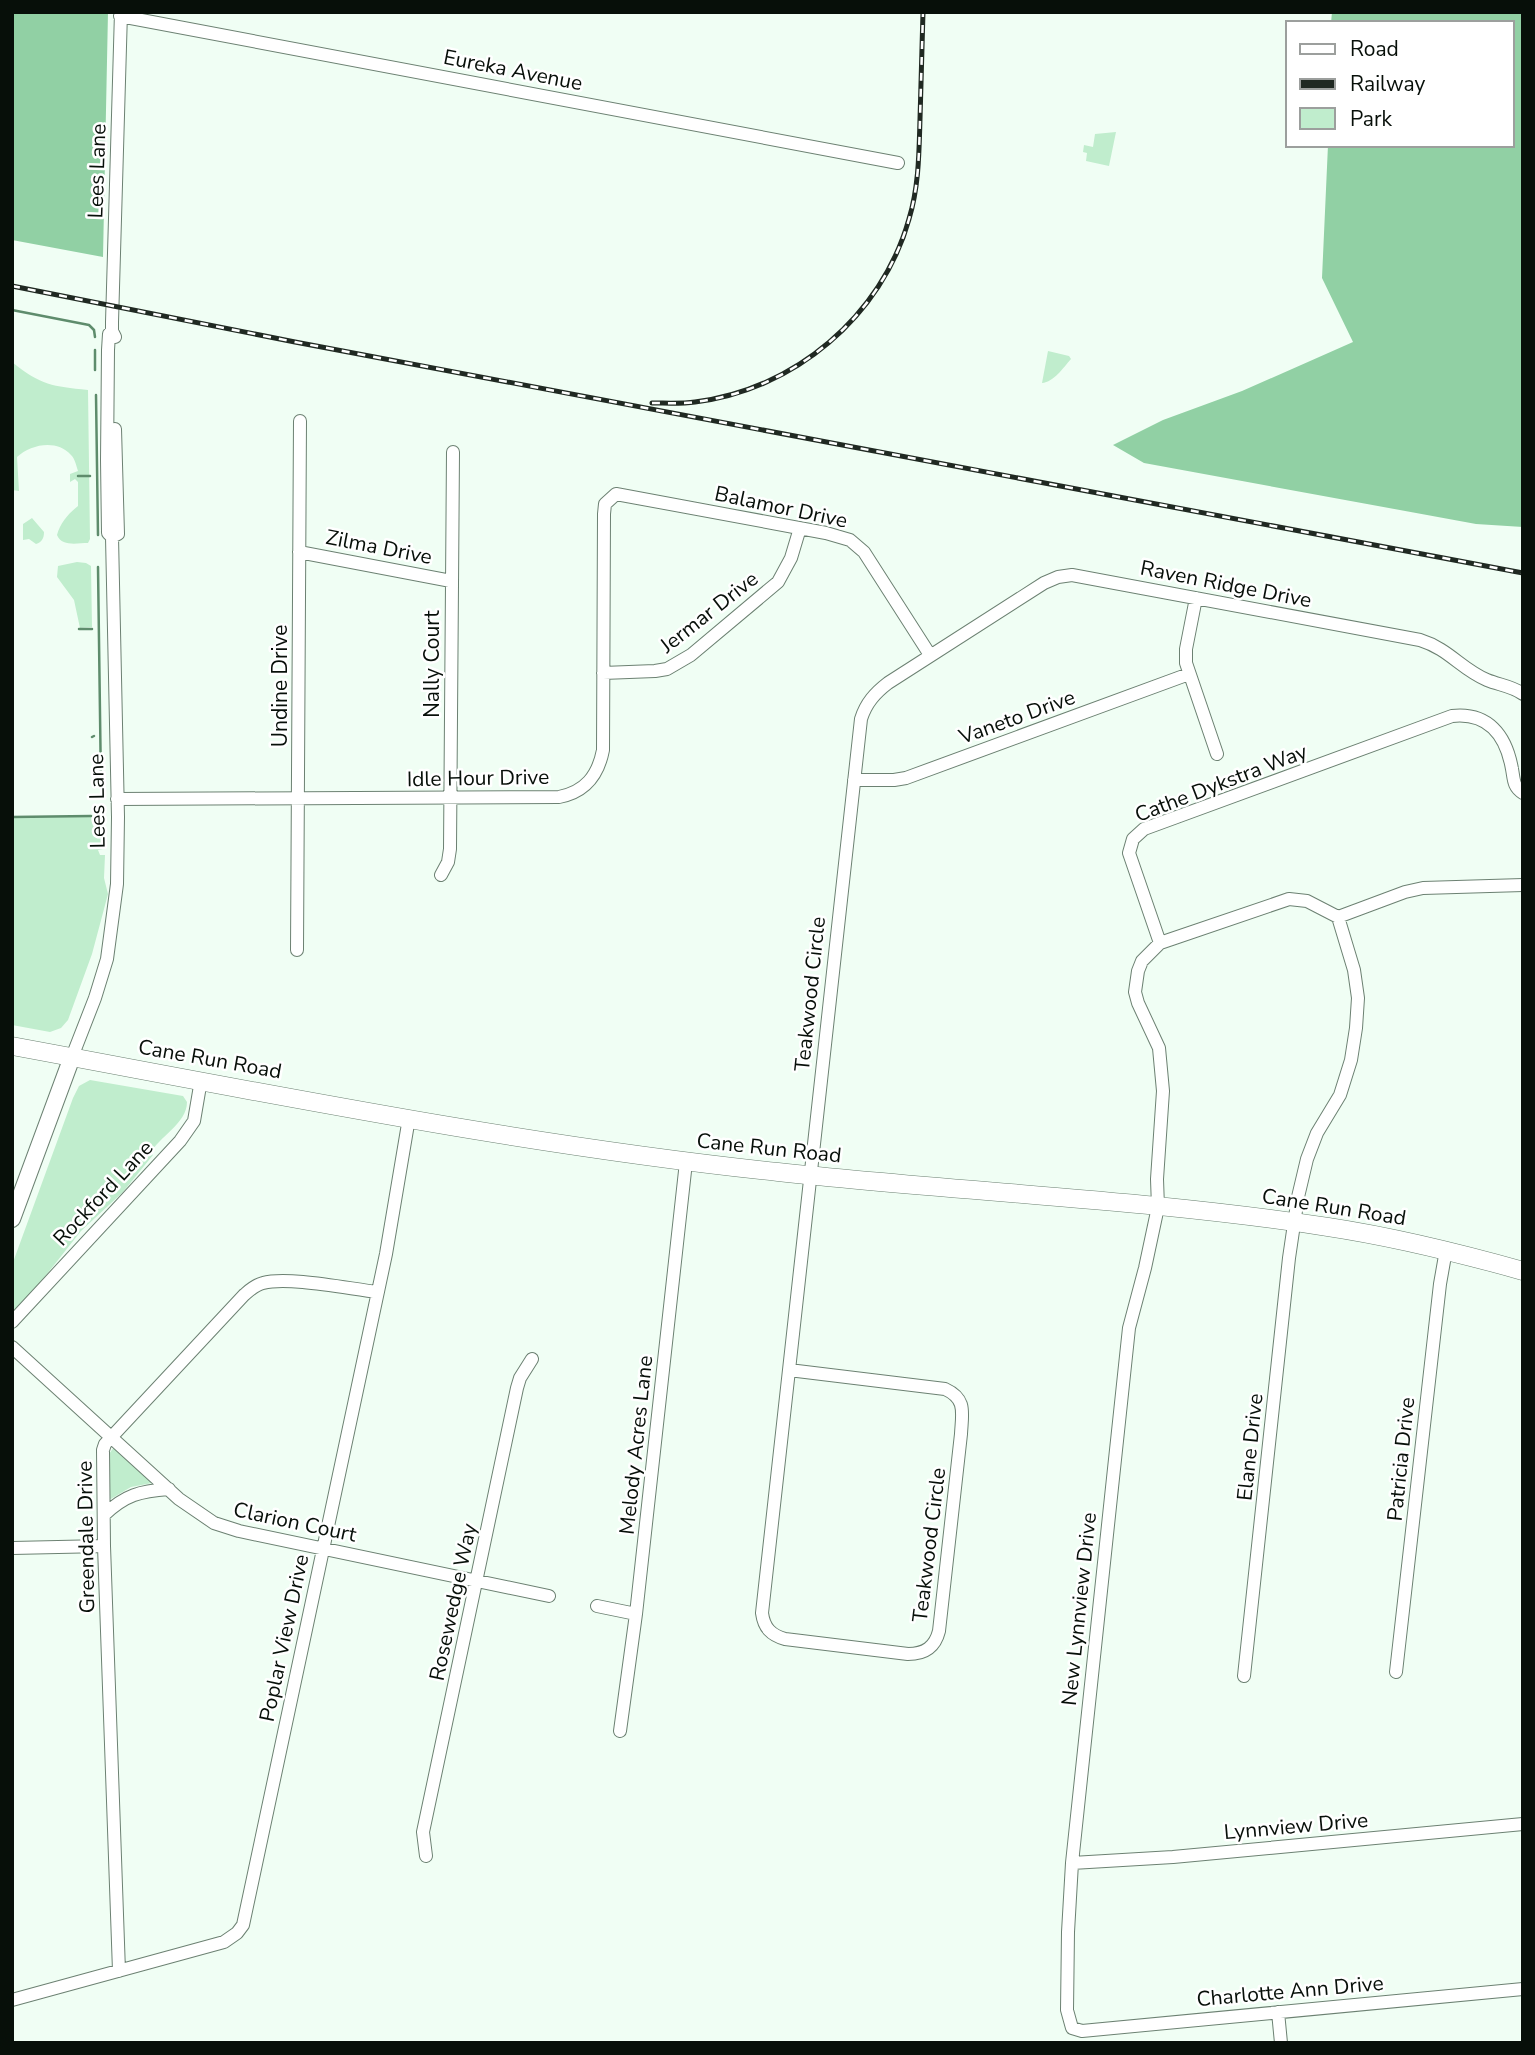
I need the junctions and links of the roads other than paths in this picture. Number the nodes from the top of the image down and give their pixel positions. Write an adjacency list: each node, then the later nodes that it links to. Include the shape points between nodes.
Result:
1 (120, 14): 2 (street, Eureka Avenue); 19 (street, Lees Lane, via 107,460)
2 (898, 163)
3 (300, 421): 7 (street, Undine Drive)
4 (453, 452): 8 (street, Nally Court)
5 (610, 499): 6 (street, Balamor Drive, via 623,495); 11 (street, Idle Hour Drive, via 604,514)
6 (800, 528): 10 (street, Balamor Drive, via 839,536 859,547); 11 (street, Jermar Drive, via 778,582 691,655 667,669)
7 (299, 552): 8 (street, Zilma Drive); 20 (street, Undine Drive)
8 (451, 581): 18 (street, Nally Court)
9 (1196, 598): 10 (street, Raven Ridge Drive, via 1061,576); 12 (street, via 1186,659); 13 (street, Raven Ridge Drive, via 1420,640 1446,651 1486,680)
10 (930, 655): 16 (street, Teakwood Circle, via 888,683 867,704)
11 (603, 673): 18 (street, Idle Hour Drive, via 603,750 594,777 584,787 559,797)
12 (1189, 674): 14 (street); 16 (street, Vaneto Drive, via 906,778)
13 (1523, 694)
14 (1217, 754)
15 (1517, 764): 17 (street, Cathe Dykstra Way, via 1514,783); 24 (street, Cathe Dykstra Way, via 1483,719 1452,716 1144,829 1129,845 1129,853)
16 (854, 780): 31 (street, Teakwood Circle)
17 (1523, 793)
18 (451, 798): 20 (street, Idle Hour Drive); 21 (street, Nally Court, via 450,849)
19 (117, 799): 20 (street, Idle Hour Drive); 27 (street, Lees Lane, via 117,884 107,960)
20 (298, 799): 25 (street, Undine Drive)
21 (441, 875)
22 (1523, 884): 23 (street, via 1423,888)
23 (1338, 917): 24 (street, via 1307,901 1289,899); 34 (street, via 1358,998 1356,1028 1340,1095 1307,1159)
24 (1160, 943): 32 (street, New Lynnview Drive, via 1142,961 1135,981 1138,1003 1159,1048 1161,1065)
25 (297, 950)
26 (12, 1046): 27 (highway, Cane Run Road)
27 (72, 1057): 28 (highway, Cane Run Road); 33 (main road)
28 (201, 1080): 29 (highway, Cane Run Road); 38 (street, Rockford Lane, via 194,1121 180,1141)
29 (409, 1118): 30 (highway, Cane Run Road); 37 (street, Poplar View Drive)
30 (687, 1162): 31 (highway, Cane Run Road); 51 (street, Melody Acres Lane)
31 (810, 1175): 32 (highway, Cane Run Road); 41 (street, Teakwood Circle)
32 (1158, 1207): 34 (highway, Cane Run Road); 57 (street, New Lynnview Drive, via 1129,1328)
33 (12, 1219)
34 (1294, 1222): 35 (highway, Cane Run Road); 53 (street, Elane Drive)
35 (1446, 1251): 36 (highway, Cane Run Road); 52 (street, Patricia Drive)
36 (1523, 1270)
37 (378, 1292): 42 (street, Greendale Drive, via 290,1282 256,1286); 47 (street, Poplar View Drive)
38 (12, 1322)
39 (12, 1348): 42 (street, Clarion Court)
40 (532, 1359): 48 (street, Rosewedge Way, via 517,1388)
41 (789, 1370): 41 (street, Teakwood Circle, via 935,1387 960,1400 961,1434 939,1631 933,1645 922,1653 785,1639 766,1627 762,1613)
42 (113, 1437): 43 (street, Clarion Court); 44 (street, Greendale Drive, via 103,1450)
43 (169, 1489): 44 (street, via 133,1494); 47 (street, Clarion Court, via 204,1518 227,1528)
44 (104, 1515): 45 (street, Greendale Drive)
45 (104, 1546): 46 (street); 58 (street, Greendale Drive)
46 (12, 1548)
47 (323, 1548): 48 (street, Clarion Court); 58 (street, Poplar View Drive, via 243,1925 224,1942)
48 (477, 1581): 49 (street, Clarion Court); 56 (street, Rosewedge Way, via 423,1832)
49 (549, 1596)
50 (597, 1606): 51 (street)
51 (636, 1614): 54 (street, Melody Acres Lane)
52 (1396, 1672)
53 (1244, 1676)
54 (620, 1731)
55 (1523, 1824): 57 (street, Lynnview Drive)
56 (426, 1857)
57 (1072, 1863): 62 (street, New Lynnview Drive)
58 (120, 1971): 60 (street, Poplar View Drive)
59 (1523, 1989): 61 (street, Charlotte Ann Drive)
60 (12, 2000)
61 (1278, 2012): 62 (street, Charlotte Ann Drive, via 1082,2031 1072,2028); 63 (street)
62 (1068, 2019)
63 (1281, 2043)

